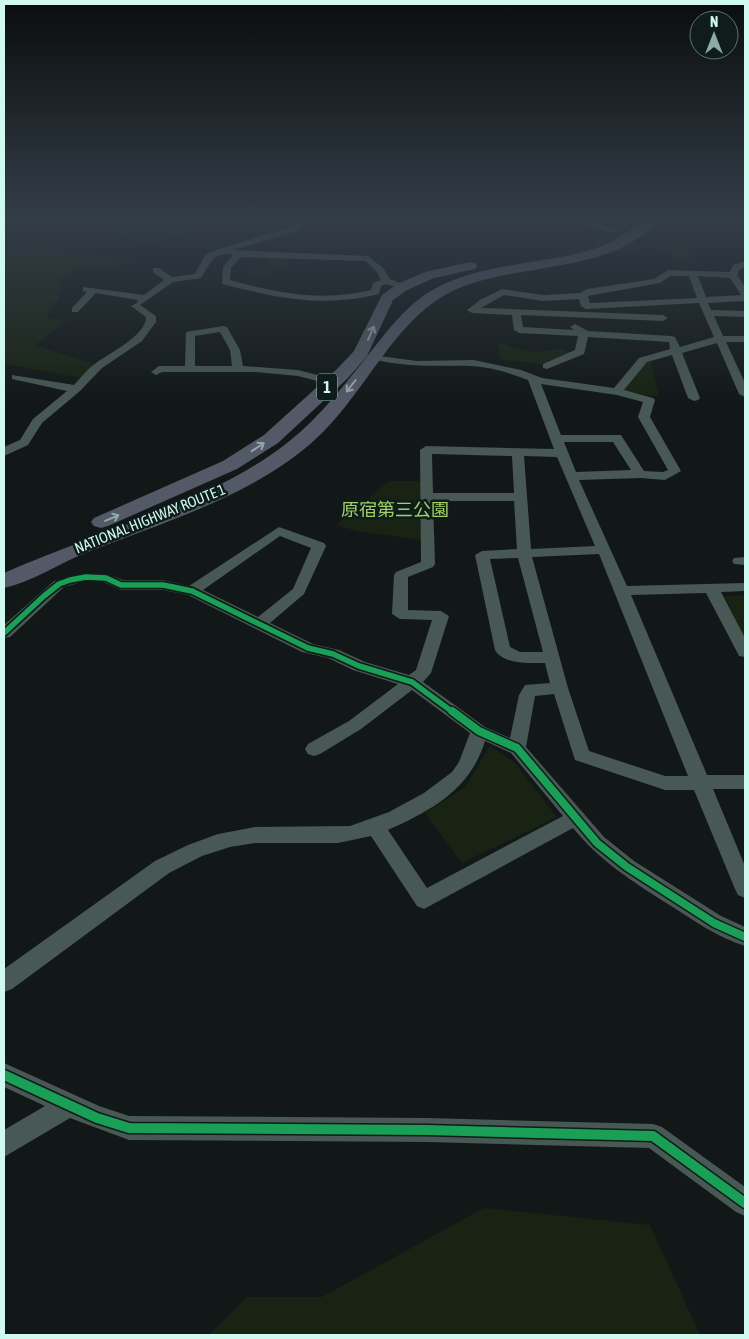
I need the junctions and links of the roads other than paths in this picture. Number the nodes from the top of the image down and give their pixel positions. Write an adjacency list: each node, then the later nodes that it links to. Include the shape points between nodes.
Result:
1 (181, 278): 9 (street)
2 (225, 278): 10 (street, via 225,282 289,298 325,300 358,297 376,292 376,285)
3 (388, 278): 10 (street)
4 (416, 278): 10 (highway, NATIONAL HIGHWAY ROUTE 1 / 1)
5 (474, 278): 29 (highway, NATIONAL HIGHWAY ROUTE 1 / 1, via 429,296 414,309)
6 (660, 278): 12 (street, via 587,292)
7 (695, 278): 14 (street)
8 (735, 278): 11 (street)
9 (170, 280): 15 (street)
10 (394, 284): 38 (highway, NATIONAL HIGHWAY ROUTE 1 / 1, one-way to 10, via 361,353)
11 (745, 294)
12 (583, 296): 18 (street); 19 (street, via 543,298 502,292 472,310)
13 (745, 298): 14 (street)
14 (702, 300): 16 (street); 20 (street)
15 (141, 302): 17 (street, via 90,290); 39 (street, via 151,316 146,330 98,366)
16 (656, 302): 18 (street); 23 (street)
17 (75, 310)
18 (588, 310): 21 (street); 23 (street)
19 (516, 312): 21 (street); 24 (street, via 519,330)
20 (708, 313): 22 (street); 26 (street)
21 (557, 314): 24 (street)
22 (745, 314)
23 (663, 318): 25 (street)
24 (584, 332): 25 (street); 31 (street, via 580,352)
25 (671, 339): 28 (street)
26 (720, 339): 27 (street); 28 (street); 30 (street)
27 (745, 339)
28 (676, 352): 40 (street, via 643,360); 42 (street)
29 (376, 357): 37 (street, via 417,364 474,363 517,372); 54 (highway, NATIONAL HIGHWAY ROUTE 1 / 1, one-way to 54, via 318,426 258,473 205,500 74,550)
30 (732, 365): 32 (street); 41 (street)
31 (547, 366)
32 (745, 366)
33 (190, 368): 34 (street); 34 (street, via 190,334 223,329 235,350); 35 (street, via 159,369)
34 (238, 369): 38 (street, via 298,373)
35 (156, 372)
36 (16, 377): 39 (street)
37 (532, 379): 40 (street); 43 (street)
38 (333, 382): 53 (highway, NATIONAL HIGHWAY ROUTE 1 / 1, one-way to 38, via 230,465 271,439)
39 (76, 388): 45 (street, via 37,421 24,442)
40 (617, 392): 47 (street, via 649,400 644,417 675,471 664,476)
41 (745, 394)
42 (694, 398)
43 (555, 439): 46 (street); 47 (street, via 617,438)
44 (518, 451): 46 (street); 49 (street, via 426,450); 50 (street)
45 (4, 452)
46 (561, 453): 48 (street)
47 (640, 474): 48 (street)
48 (570, 476): 51 (street)
49 (426, 497): 50 (street); 63 (street, via 428,564 402,575 400,614 441,616 423,673)
50 (520, 497): 52 (street)
51 (603, 550): 52 (street); 58 (street)
52 (524, 553): 62 (street); 62 (street, via 482,555 503,650 518,657)
53 (4, 567)
54 (4, 581)
55 (711, 588): 56 (street); 58 (street); 61 (street)
56 (745, 588)
57 (192, 591): 59 (street); 59 (street, via 279,531 319,546 299,591); 60 (street, via 163,586 121,585 96,577 70,580 44,596)
58 (622, 591): 69 (street)
59 (259, 624): 63 (street, via 308,648)
60 (4, 633)
61 (744, 648)
62 (552, 658): 64 (street)
63 (412, 682): 65 (street); 67 (street, via 355,726)
64 (560, 688): 66 (street, via 532,689 527,695); 69 (street, via 581,755 665,783)
65 (479, 731): 66 (street); 71 (street, via 466,767 445,789)
66 (517, 748): 70 (street)
67 (314, 749)
68 (745, 782): 69 (street)
69 (700, 783): 72 (street)
70 (577, 817): 71 (street, via 424,900); 73 (street, via 597,843 627,867 714,923)
71 (376, 828): 74 (street, via 342,835 254,835 187,853 154,873)
72 (745, 889)
73 (745, 937)
74 (4, 982)
75 (4, 1075): 76 (street, via 39,1089)
76 (68, 1106): 77 (street); 78 (street, via 106,1123 129,1128 427,1130 653,1136)
77 (4, 1144)
78 (745, 1203)

